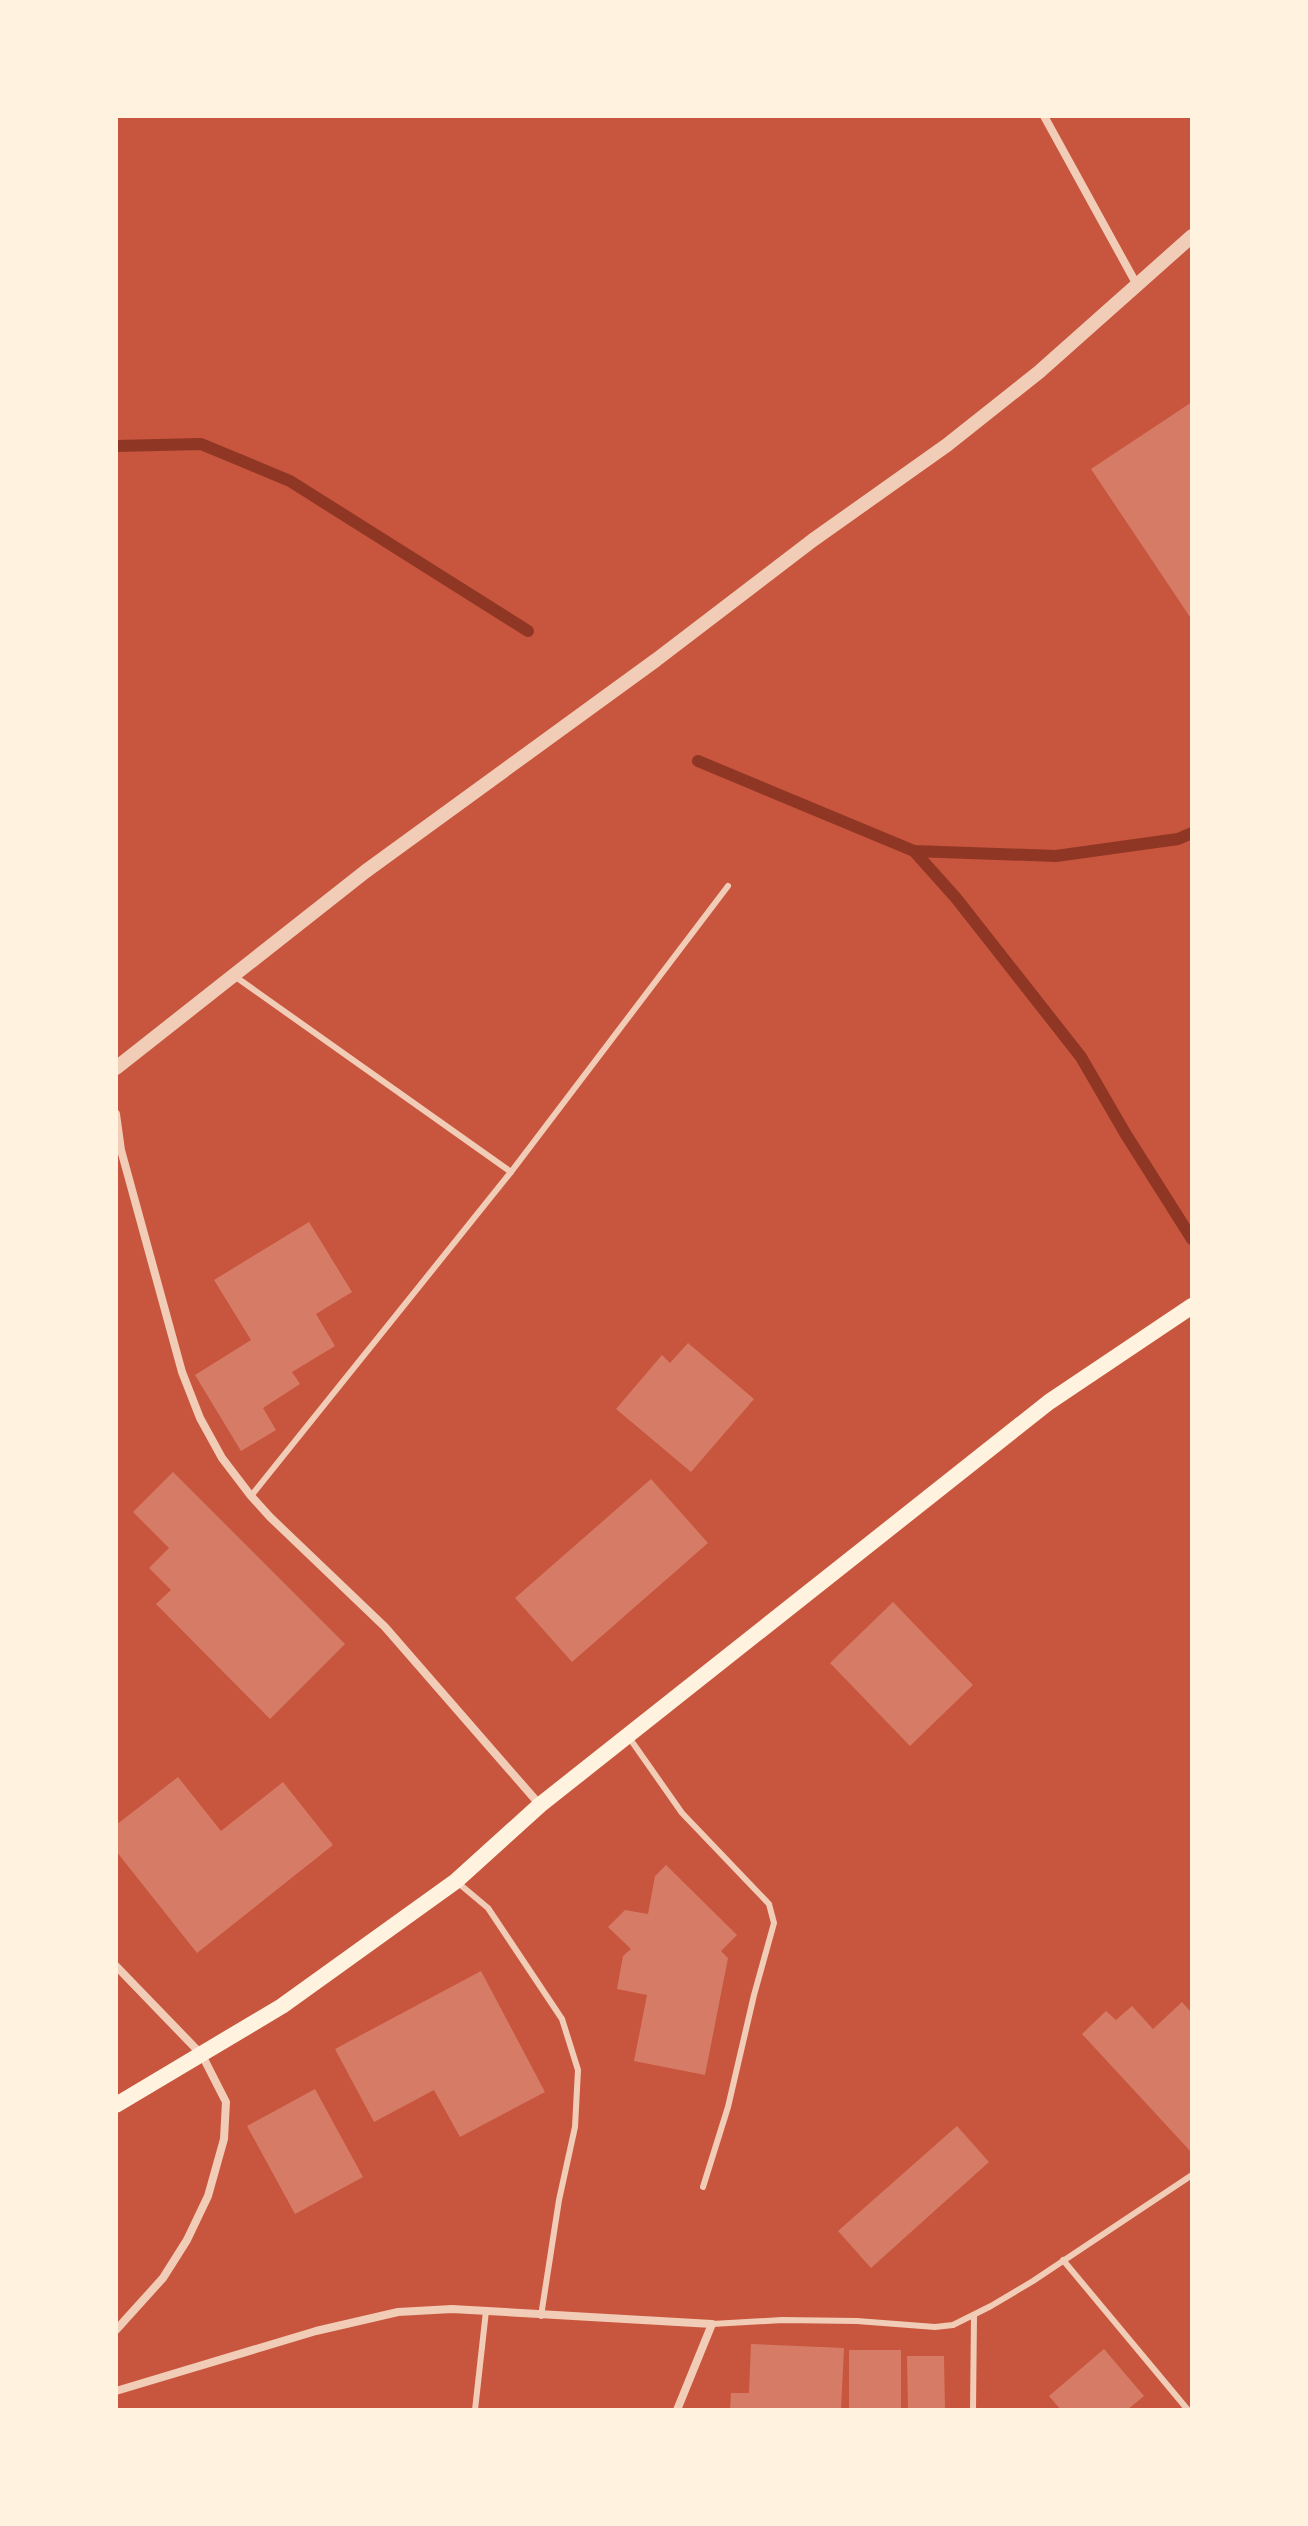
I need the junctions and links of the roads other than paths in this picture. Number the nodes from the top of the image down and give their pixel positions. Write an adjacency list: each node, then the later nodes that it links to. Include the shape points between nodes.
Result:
1 (1044, 116): 3 (street)
2 (1192, 236): 3 (street)
3 (1137, 285): 5 (street, via 947,445 366,871)
4 (728, 886): 8 (lane)
5 (233, 975): 6 (street); 8 (lane)
6 (116, 1068)
7 (116, 1114): 10 (street, via 121,1150 182,1372 222,1458)
8 (511, 1172): 10 (lane)
9 (1192, 1306): 11 (main road, via 1049,1402)
10 (251, 1496): 12 (street, via 385,1627)
11 (628, 1736): 12 (main road); 18 (lane, via 682,1813 773,1912 728,2107)
12 (540, 1805): 13 (main road)
13 (456, 1881): 15 (main road, via 282,2006); 21 (lane, via 488,1908 562,2019 578,2070 575,2127)
14 (116, 1966): 15 (street)
15 (202, 2055): 16 (main road); 24 (street, via 226,2102 224,2139 208,2196 163,2278)
16 (116, 2105)
17 (1192, 2175): 19 (lane)
18 (703, 2187)
19 (1063, 2260): 22 (lane); 29 (lane)
20 (486, 2311): 21 (street); 25 (street, via 398,2312); 26 (lane)
21 (541, 2316): 23 (street)
22 (974, 2316): 23 (lane, via 935,2327 857,2321); 28 (lane)
23 (712, 2324): 27 (street)
24 (116, 2330)
25 (116, 2391)
26 (475, 2410)
27 (677, 2410)
28 (973, 2410)
29 (1188, 2410)

